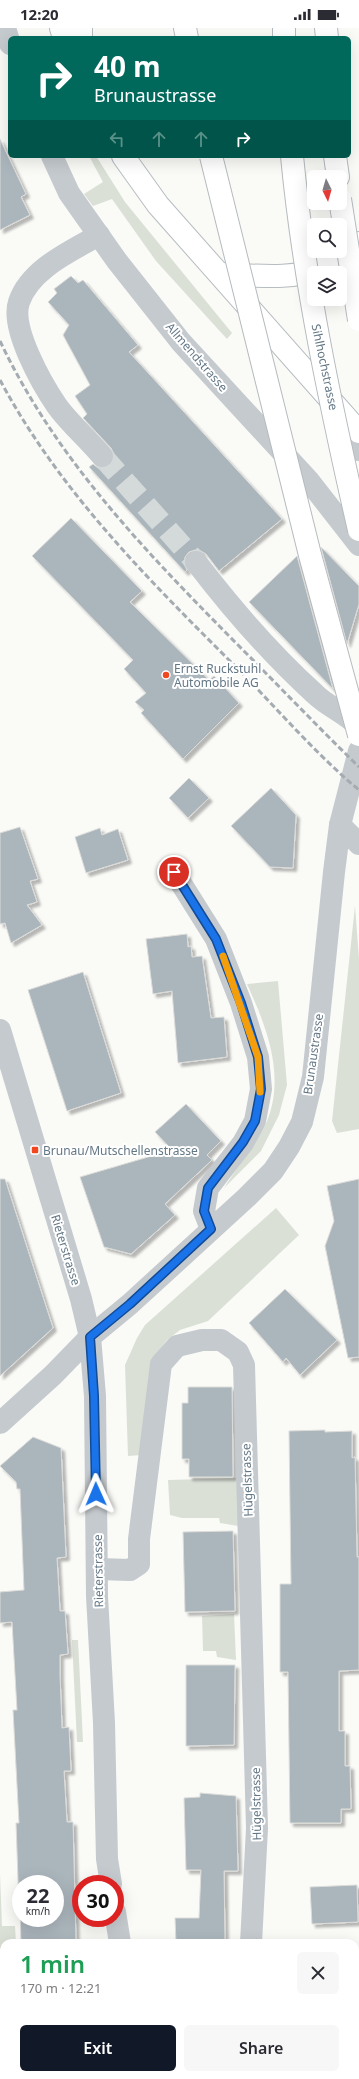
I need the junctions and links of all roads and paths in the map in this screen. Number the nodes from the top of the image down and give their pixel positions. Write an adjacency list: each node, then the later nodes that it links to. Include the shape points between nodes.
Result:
1 (5, 28): 2 (street)
2 (8, 38)
3 (53, 158): 10 (street, Allmendstrasse, via 69,193)
4 (124, 158): 12 (main road, via 158,205)
5 (211, 158): 22 (main road, bridge, via 310,555)
6 (292, 158): 18 (main road, Sihlhochstrasse, bridge, via 304,257 319,342)
7 (335, 158): 8 (main road)
8 (337, 170)
9 (342, 210): 13 (main road, bridge)
10 (99, 235): 17 (street, via 47,265 18,303 20,334 32,361 57,406); 19 (street, Allmendstrasse, via 181,342 309,481)
11 (359, 243): 12 (main road, via 323,267 300,274)
12 (218, 274): 14 (main road)
13 (359, 320)
14 (345, 416): 15 (main road); 16 (street)
15 (359, 432)
16 (359, 450)
17 (102, 456)
18 (359, 530)
19 (359, 545)
20 (196, 562): 21 (street, via 240,618 316,696 349,716)
21 (359, 727)
22 (359, 736)
23 (359, 752): 24 (street, Brunaustrasse)
24 (340, 825): 25 (street); 28 (street, Brunaustrasse, via 313,1077 302,1122 273,1171)
25 (359, 844)
26 (174, 872): 28 (street, via 216,939 241,1003 258,1057 261,1089 255,1121 243,1142 208,1188 204,1211)
27 (0, 1030): 29 (street, Rieterstrasse, via 81,1299)
28 (211, 1229): 29 (street, Brunaustrasse, via 130,1304)
29 (90, 1337): 30 (street, Brunaustrasse); 31 (street, Rieterstrasse)
30 (0, 1423)
31 (98, 1569): 32 (street, Rieterstrasse); 35 (street, Hügelstrasse, via 130,1570 139,1564 161,1364 178,1346 202,1340 221,1340 238,1352 244,1364 257,1828)
32 (110, 1875)
33 (117, 1927): 34 (street)
34 (119, 1939)
35 (251, 1939)

